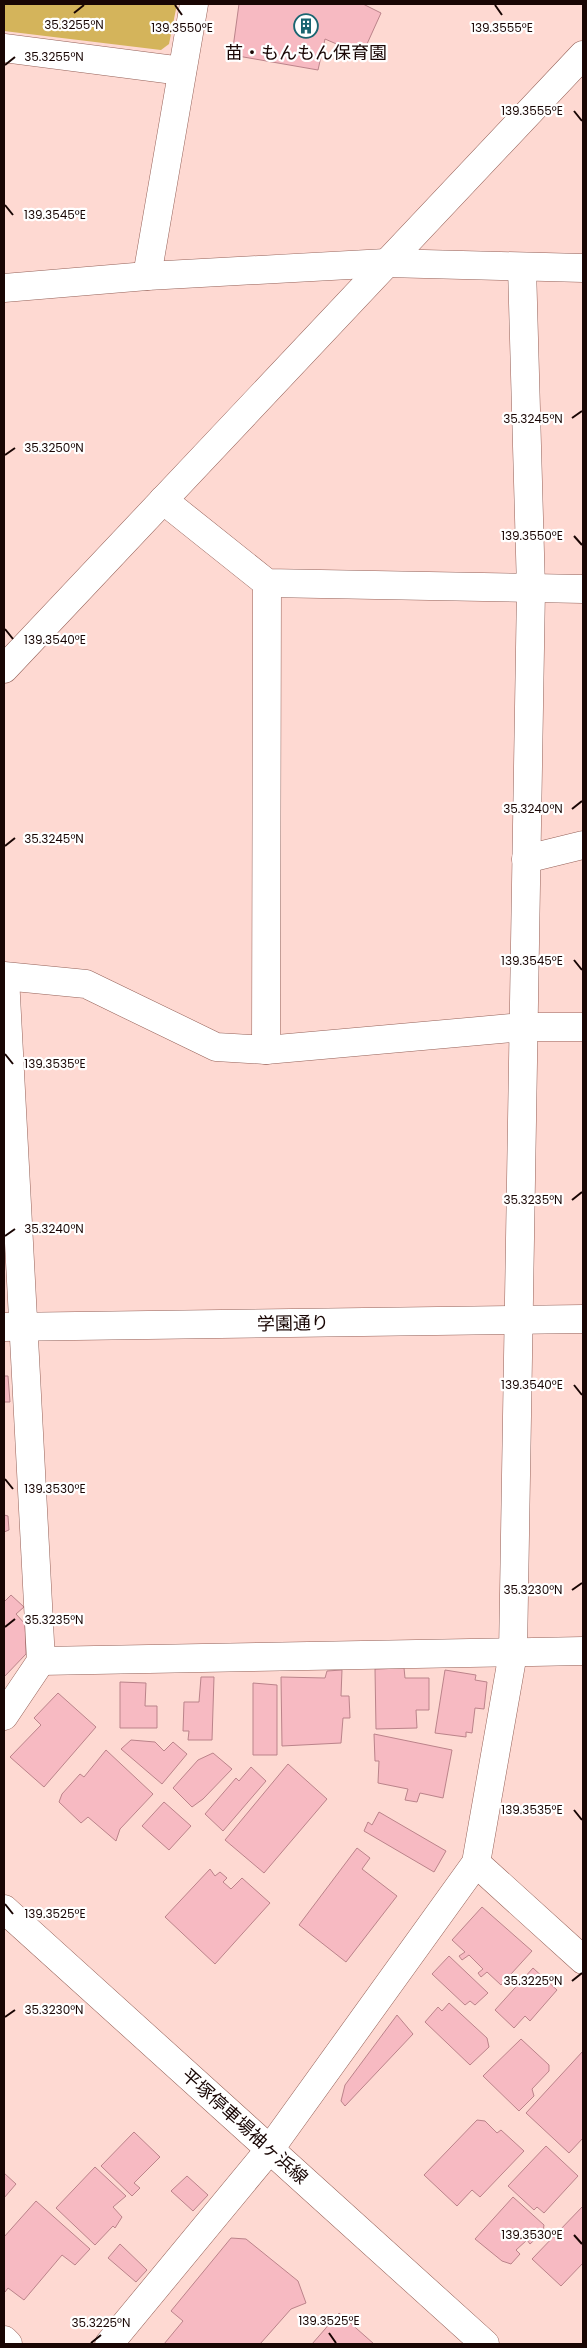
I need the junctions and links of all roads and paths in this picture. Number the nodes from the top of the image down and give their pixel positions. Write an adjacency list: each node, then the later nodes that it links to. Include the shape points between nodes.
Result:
1 (194, 4): 4 (street)
2 (4, 48): 4 (street)
3 (583, 55): 5 (street)
4 (182, 71): 8 (street)
5 (386, 263): 6 (street); 8 (street); 10 (street)
6 (522, 267): 7 (street); 12 (street)
7 (583, 268)
8 (147, 276): 9 (street)
9 (4, 288)
10 (164, 500): 11 (street); 14 (street)
11 (267, 583): 12 (street); 20 (street)
12 (531, 589): 13 (street); 16 (street)
13 (583, 589)
14 (4, 669)
15 (583, 845): 16 (street)
16 (526, 859): 19 (street)
17 (4, 977): 20 (street, via 86,984 216,1047); 23 (street)
18 (583, 1026): 19 (street)
19 (524, 1027): 20 (street); 21 (street)
20 (266, 1050)
21 (519, 1319): 22 (street, 学園通り); 23 (street, 学園通り); 25 (street)
22 (583, 1319)
23 (14, 1327): 26 (street)
24 (583, 1651): 25 (street)
25 (513, 1652): 26 (street); 28 (street)
26 (41, 1661): 27 (street)
27 (4, 1716)
28 (476, 1863): 30 (street); 31 (street)
29 (4, 1909): 31 (street, 平塚停車場袖ヶ浜線)
30 (583, 1960)
31 (270, 2149): 34 (street); 35 (street, 平塚停車場袖ヶ浜線)
32 (4, 2340): 33 (street)
33 (8, 2344)
34 (109, 2344)
35 (485, 2344)

